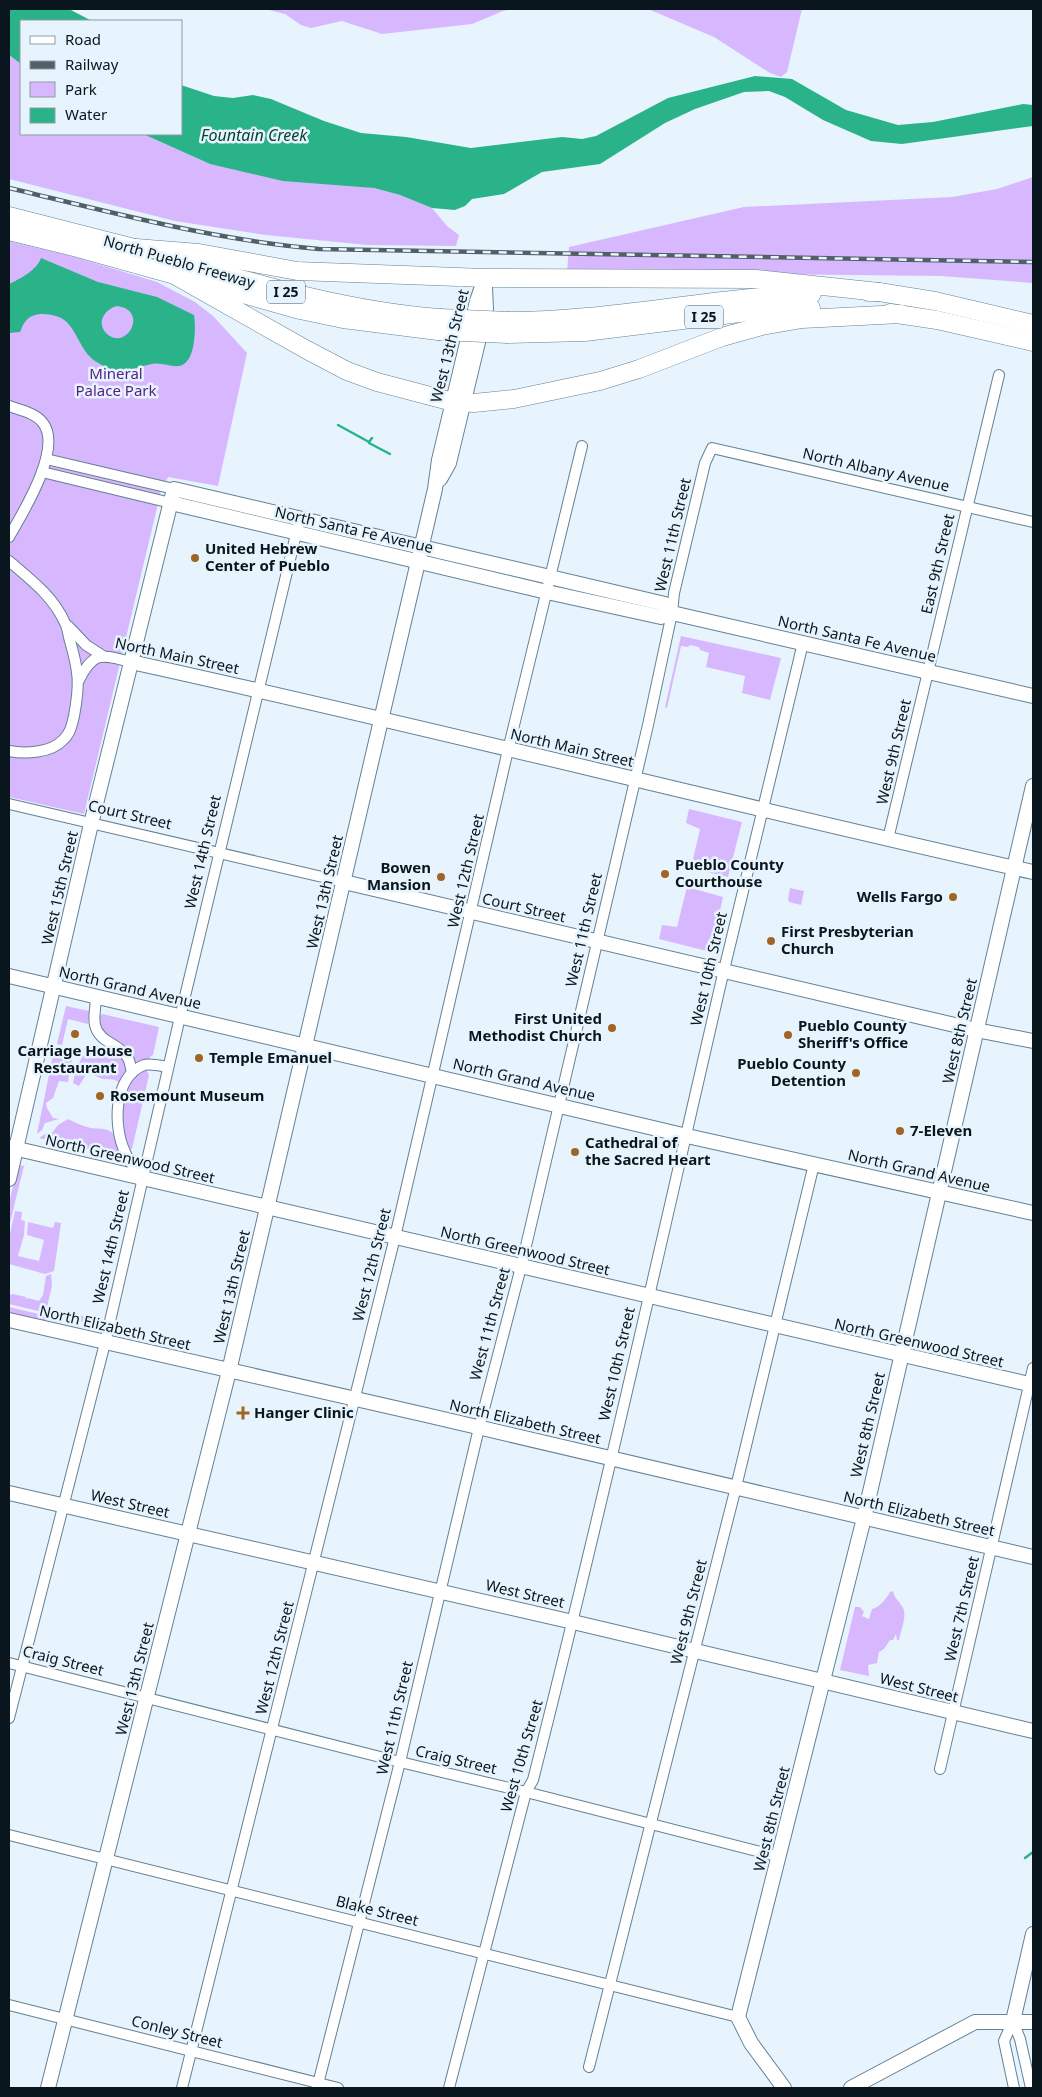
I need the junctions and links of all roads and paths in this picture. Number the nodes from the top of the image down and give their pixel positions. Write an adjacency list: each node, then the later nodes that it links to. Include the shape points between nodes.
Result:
1 (9, 216): 3 (highway, North Pueblo Freeway / I 25)
2 (9, 231): 4 (highway, North Pueblo Freeway / I 25)
3 (136, 248): 5 (highway, via 198,253 297,271); 9 (highway, North Pueblo Freeway / I 25, via 312,299)
4 (176, 276): 9 (highway, North Pueblo Freeway / I 25, via 343,319); 13 (highway, via 346,371)
5 (485, 278): 6 (highway, via 756,279); 13 (street, West 13th Street, via 477,301)
6 (878, 292): 8 (highway, North Pueblo Freeway / I 25, via 935,301); 10 (highway, North Pueblo Freeway / I 25, via 758,296)
7 (901, 314): 10 (highway, North Pueblo Freeway / I 25, via 802,308 585,332); 11 (highway, North Pueblo Freeway / I 25); 13 (highway, via 802,319 762,326 600,381 514,399)
8 (1033, 324)
9 (439, 325): 10 (highway, North Pueblo Freeway / I 25, bridge)
10 (508, 328)
11 (1033, 342)
12 (999, 375): 20 (street, East 9th Street)
13 (458, 402): 25 (street, West 13th Street, via 439,460)
14 (9, 406): 17 (street, via 33,415 43,423 49,438)
15 (582, 446): 27 (street, West 12th Street)
16 (712, 448): 20 (street, North Albany Avenue); 29 (street, West 11th Street, via 705,463)
17 (46, 459): 18 (street); 19 (street, North Santa Fe Avenue)
18 (42, 472): 19 (street, North Santa Fe Avenue, via 122,490); 24 (street)
19 (172, 496): 21 (street, North Santa Fe Avenue); 23 (street, North Santa Fe Avenue); 33 (street, West 15th Street)
20 (968, 506): 22 (street, North Albany Avenue); 34 (street, East 9th Street)
21 (300, 518): 23 (street, West 14th Street); 25 (street, North Santa Fe Avenue)
22 (1033, 522)
23 (296, 533): 25 (street, North Santa Fe Avenue); 36 (street, West 14th Street)
24 (9, 538)
25 (420, 554): 27 (street, North Santa Fe Avenue); 28 (street, North Santa Fe Avenue); 38 (street, West 13th Street)
26 (9, 562): 30 (street, North Main Street, via 41,588)
27 (551, 578): 28 (street, West 12th Street); 29 (street, North Santa Fe Avenue, via 665,604)
28 (547, 592): 29 (street, North Santa Fe Avenue, via 661,617); 40 (street, West 12th Street)
29 (672, 613): 31 (street, North Santa Fe Avenue); 41 (street, West 11th Street)
30 (66, 625): 32 (street, North Main Street); 35 (street, North Main Street)
31 (803, 642): 34 (street, North Santa Fe Avenue); 44 (street, West 10th Street)
32 (103, 656): 33 (street, North Main Street); 35 (street, North Main Street, via 88,663)
33 (132, 662): 36 (street, North Main Street); 45 (street, West 15th Street)
34 (928, 672): 37 (street, North Santa Fe Avenue); 46 (street, West 9th Street)
35 (79, 680): 39 (street, North Main Street, via 72,722 62,741 46,750)
36 (257, 690): 38 (street, North Main Street); 47 (street, West 14th Street)
37 (1033, 696)
38 (382, 720): 40 (street, North Main Street); 50 (street, West 13th Street)
39 (9, 750)
40 (508, 750): 41 (street, North Main Street); 51 (street, West 12th Street)
41 (635, 780): 44 (street, North Main Street); 52 (street, West 11th Street)
42 (1033, 786): 48 (street, West 8th Street)
43 (9, 804): 45 (street, Court Street)
44 (763, 809): 46 (street, North Main Street); 53 (street, West 10th Street)
45 (91, 824): 47 (street, Court Street); 55 (street, West 15th Street)
46 (888, 839): 48 (street, North Main Street)
47 (218, 853): 50 (street, Court Street); 57 (street, West 14th Street)
48 (1014, 868): 49 (street, North Main Street); 58 (street, West 8th Street)
49 (1033, 872)
50 (344, 882): 51 (street, Court Street); 60 (street, West 13th Street)
51 (472, 913): 52 (street, Court Street); 63 (street, West 12th Street)
52 (597, 942): 53 (street, Court Street); 64 (street, West 11th Street)
53 (724, 972): 58 (street, Court Street); 65 (street, West 10th Street)
54 (9, 976): 55 (street, North Grand Avenue)
55 (53, 987): 56 (street, North Grand Avenue); 66 (street, West 15th Street)
56 (96, 997): 57 (street, North Grand Avenue); 62 (street, via 95,1024 98,1032 124,1052)
57 (180, 1017): 60 (street, North Grand Avenue); 61 (street, West 14th Street)
58 (976, 1030): 59 (street, Court Street); 70 (street, West 8th Street)
59 (1033, 1041)
60 (304, 1047): 63 (street, North Grand Avenue); 71 (street, West 13th Street)
61 (168, 1067): 62 (street, via 148,1064); 68 (street, West 14th Street)
62 (132, 1073): 68 (street, via 124,1082 119,1096 119,1126 124,1152)
63 (433, 1075): 64 (street, North Grand Avenue); 73 (street, West 12th Street)
64 (559, 1106): 65 (street, North Grand Avenue); 74 (street, West 11th Street)
65 (687, 1136): 67 (street, North Grand Avenue); 75 (street, West 10th Street)
66 (12, 1148): 68 (street, North Greenwood Street); 69 (street, West 15th Street)
67 (814, 1164): 70 (street, North Grand Avenue); 77 (street, West 9th Street)
68 (142, 1178): 71 (street, North Greenwood Street); 78 (street, West 14th Street)
69 (9, 1179)
70 (939, 1193): 72 (street, North Grand Avenue); 79 (street, West 8th Street)
71 (268, 1208): 73 (street, North Greenwood Street); 81 (street, West 13th Street)
72 (1033, 1213)
73 (395, 1238): 74 (street, North Greenwood Street); 83 (street, West 12th Street)
74 (521, 1267): 75 (street, North Greenwood Street); 84 (street, West 11th Street)
75 (648, 1297): 77 (street, North Greenwood Street); 85 (street, West 10th Street)
76 (9, 1320): 78 (street, North Elizabeth Street)
77 (775, 1326): 79 (street, North Greenwood Street); 86 (street, West 9th Street)
78 (105, 1343): 81 (street, North Elizabeth Street); 88 (street, West 14th Street)
79 (901, 1356): 82 (street, North Greenwood Street); 89 (street, West 8th Street)
80 (1033, 1368): 82 (street, West 7th Street)
81 (229, 1371): 83 (street, North Elizabeth Street); 90 (street, West 13th Street)
82 (1031, 1385): 91 (street, West 7th Street)
83 (355, 1400): 84 (street, North Elizabeth Street); 93 (street, West 12th Street)
84 (479, 1428): 85 (street, North Elizabeth Street); 94 (street, West 11th Street)
85 (611, 1460): 86 (street, North Elizabeth Street); 95 (street, West 10th Street)
86 (736, 1487): 89 (street, North Elizabeth Street); 96 (street, West 9th Street)
87 (9, 1493): 88 (street, West Street)
88 (63, 1505): 90 (street, West Street); 98 (street, West 14th Street)
89 (864, 1518): 91 (street, North Elizabeth Street); 99 (street, West 8th Street)
90 (188, 1534): 93 (street, West Street); 100 (street, West 13th Street)
91 (991, 1548): 92 (street, North Elizabeth Street); 101 (street, West 7th Street)
92 (1033, 1557)
93 (314, 1562): 94 (street, West Street); 103 (street, West 12th Street)
94 (440, 1591): 95 (street, West Street); 105 (street, West 11th Street)
95 (573, 1622): 96 (street, West Street); 107 (street, West 10th Street, via 533,1780)
96 (695, 1651): 99 (street, West Street); 108 (street, West 9th Street)
97 (9, 1663): 98 (street, Craig Street)
98 (21, 1667): 100 (street, Craig Street); 102 (street, West 14th Street)
99 (823, 1681): 101 (street, West Street); 110 (street, West 8th Street)
100 (147, 1697): 103 (street, Craig Street); 111 (street, West 13th Street)
101 (953, 1713): 104 (street, West Street); 106 (street, West 7th Street)
102 (9, 1718)
103 (273, 1729): 105 (street, Craig Street); 112 (street, West 12th Street)
104 (1033, 1731)
105 (400, 1762): 107 (street, Craig Street); 113 (street, West 11th Street)
106 (940, 1769)
107 (526, 1792): 108 (street, Craig Street); 115 (street, West 10th Street)
108 (650, 1824): 110 (street, Craig Street); 116 (street, West 9th Street)
109 (9, 1834): 111 (street, Blake Street)
110 (780, 1857): 118 (street, West 8th Street)
111 (107, 1859): 112 (street, Blake Street); 119 (street, West 13th Street)
112 (232, 1891): 113 (street, Blake Street); 122 (street, West 12th Street)
113 (360, 1922): 115 (street, Blake Street); 124 (street, West 11th Street)
114 (1033, 1934): 120 (street)
115 (485, 1955): 116 (street, Blake Street); 128 (street, West 10th Street)
116 (610, 1986): 118 (street, Blake Street); 123 (street, West 9th Street)
117 (9, 2005): 119 (street, Conley Street)
118 (738, 2017): 129 (street, via 751,2043)
119 (65, 2019): 122 (street, Conley Street); 125 (street, West 13th Street)
120 (1013, 2021): 121 (street); 130 (street, via 975,2022); 131 (street, via 1004,2041); 132 (street)
121 (1033, 2022)
122 (192, 2051): 124 (street, Conley Street); 126 (street, West 12th Street)
123 (589, 2067)
124 (318, 2086): 127 (street, Conley Street)
125 (48, 2088)
126 (182, 2088)
127 (338, 2088)
128 (449, 2088)
129 (784, 2088)
130 (851, 2088)
131 (1014, 2088)
132 (1031, 2088)

